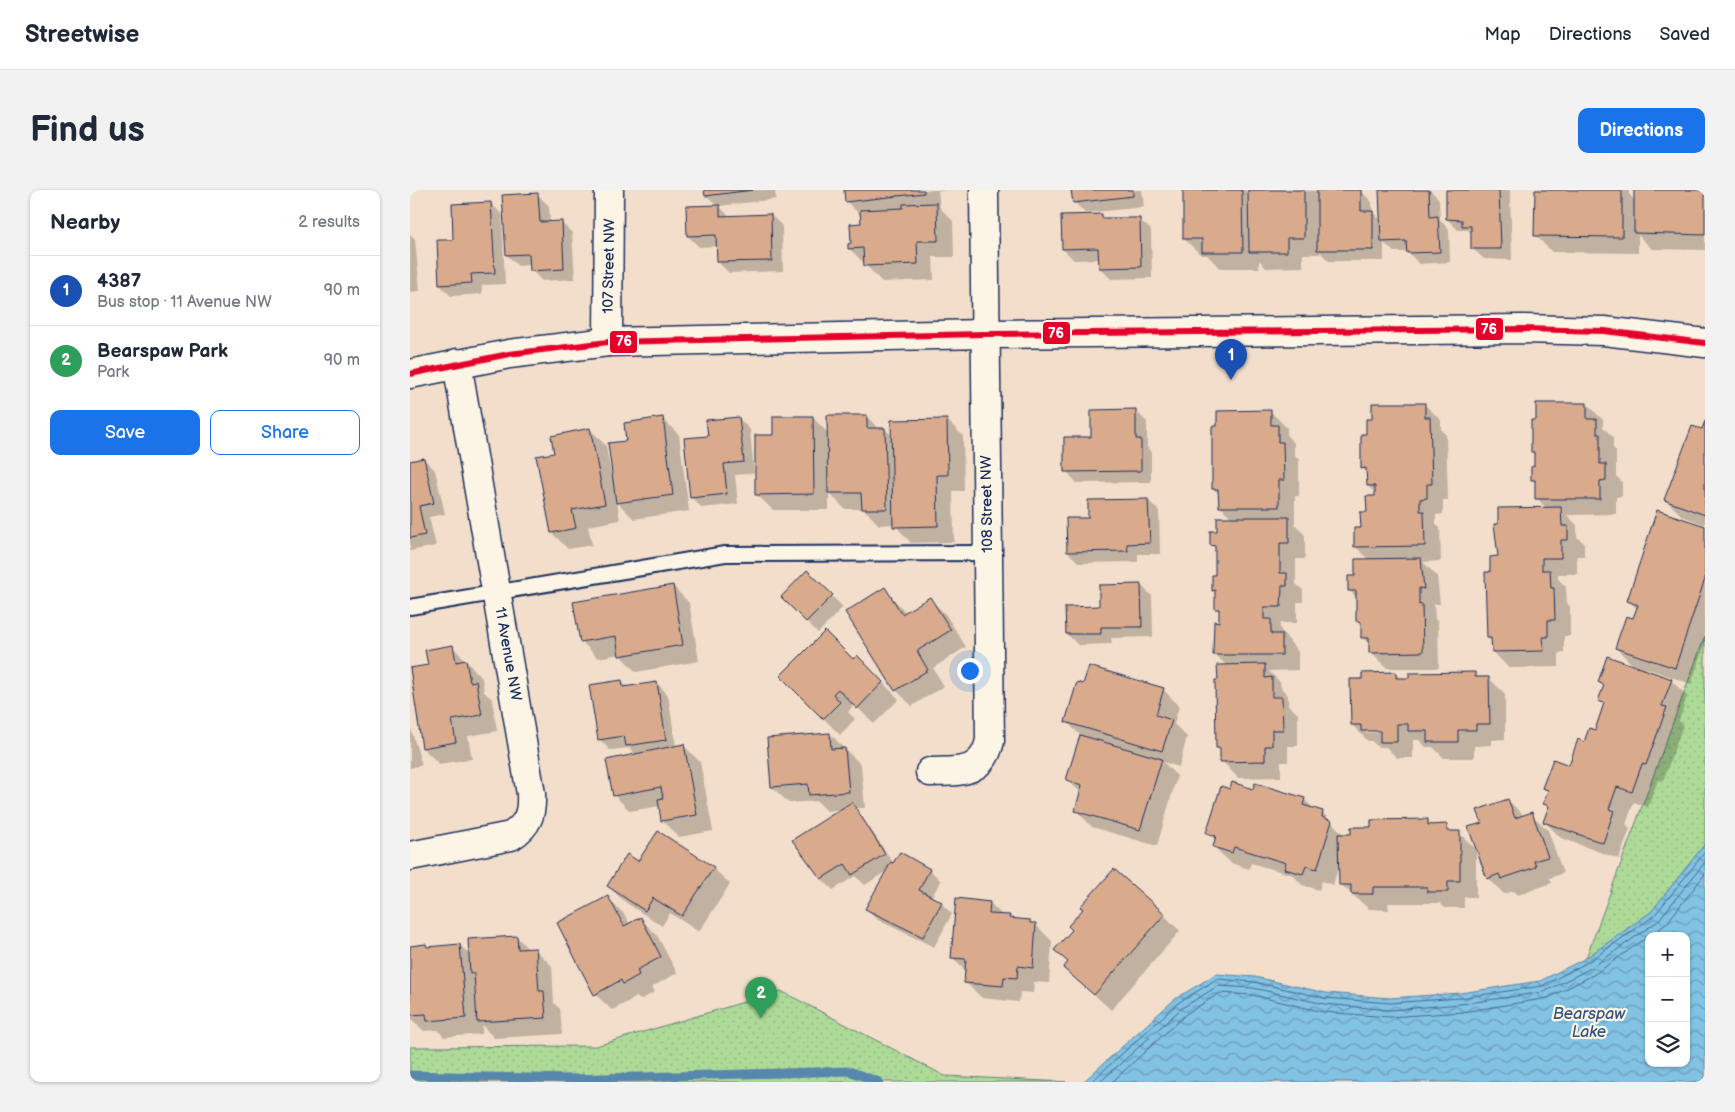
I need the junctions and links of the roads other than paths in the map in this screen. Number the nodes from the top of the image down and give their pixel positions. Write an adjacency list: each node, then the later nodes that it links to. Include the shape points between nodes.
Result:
1 (609, 190): 4 (street, 107 Street NW)
2 (984, 190): 3 (street, 108 Street NW)
3 (985, 334): 4 (street); 5 (street, via 1523,329 1604,331); 8 (street, 108 Street NW)
4 (608, 342): 6 (street)
5 (1705, 343)
6 (457, 363): 7 (street); 9 (street, 11 Avenue NW)
7 (410, 374)
8 (988, 552): 9 (lane, via 725,554); 11 (street, 108 Street NW, via 988,752 972,769)
9 (497, 592): 10 (lane); 12 (street, 11 Avenue NW, via 531,794 529,820 511,836)
10 (410, 607)
11 (930, 772)
12 (410, 856)

